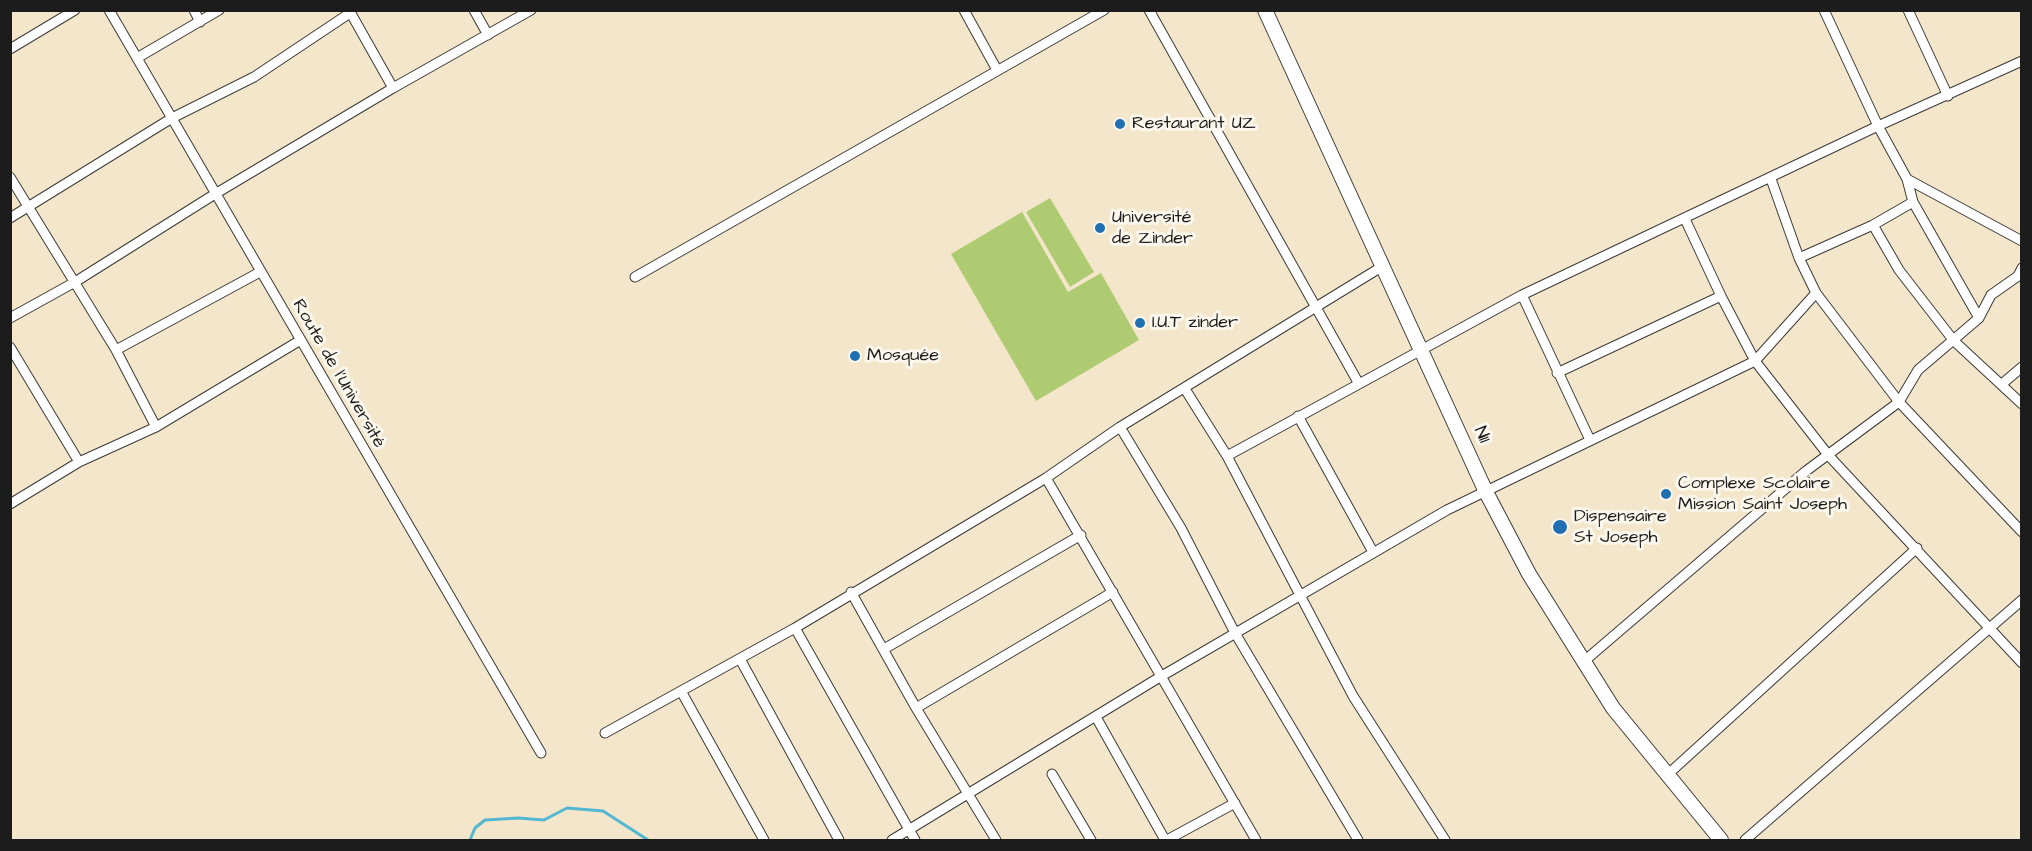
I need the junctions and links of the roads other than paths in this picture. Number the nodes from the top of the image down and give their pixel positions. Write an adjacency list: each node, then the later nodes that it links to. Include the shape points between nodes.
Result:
1 (75, 10): 16 (street)
2 (109, 10): 17 (street, Route de l'Université)
3 (194, 10): 14 (street)
4 (219, 10): 14 (street)
5 (474, 10): 15 (street)
6 (531, 10): 15 (street)
7 (964, 10): 19 (street)
8 (1104, 10): 19 (street)
9 (1149, 10): 43 (street)
10 (1824, 10): 23 (street)
11 (1908, 10): 21 (street)
12 (349, 12): 20 (street); 22 (street, via 254,77)
13 (1270, 12): 35 (main road, N11)
14 (200, 22): 17 (street)
15 (488, 35): 20 (street)
16 (10, 50)
17 (137, 58): 22 (street, Route de l'Université)
18 (2022, 61): 21 (street)
19 (998, 70): 38 (street)
20 (393, 88): 27 (street)
21 (1948, 96): 23 (street)
22 (172, 118): 27 (street, Route de l'Université); 29 (street)
23 (1878, 126): 25 (street); 26 (street)
24 (10, 177): 29 (street)
25 (1771, 179): 31 (street); 34 (street)
26 (1906, 179): 28 (street); 33 (street)
27 (215, 194): 37 (street, Route de l'Université); 39 (street)
28 (1913, 202): 32 (street); 45 (street)
29 (28, 206): 30 (street); 39 (street)
30 (10, 218)
31 (1685, 219): 41 (street); 42 (street)
32 (1873, 225): 34 (street); 47 (street, via 1899,270)
33 (2022, 241)
34 (1799, 258): 40 (street)
35 (1383, 266): 43 (street); 49 (main road, N11)
36 (2022, 268): 45 (street, via 2018,276 1991,295)
37 (260, 272): 46 (street, Route de l'Université); 50 (street)
38 (636, 277)
39 (75, 282): 44 (street); 50 (street)
40 (1816, 293): 51 (street); 57 (street)
41 (1522, 295): 49 (street); 53 (street)
42 (1721, 296): 51 (street); 53 (street)
43 (1316, 306): 54 (street); 56 (street)
44 (10, 318)
45 (1979, 318): 47 (street)
46 (299, 341): 60 (street); 89 (street, Route de l'Université)
47 (1954, 341): 55 (street); 57 (street, via 1918,370)
48 (10, 346): 65 (street)
49 (1420, 349): 54 (street); 67 (main road, N11)
50 (116, 350): 60 (street)
51 (1755, 361): 62 (street); 64 (street)
52 (2022, 367): 55 (street)
53 (1557, 373): 62 (street)
54 (1359, 384): 59 (street)
55 (2002, 384): 58 (street)
56 (1185, 389): 61 (street); 63 (street)
57 (1899, 402): 64 (street); 69 (street)
58 (2022, 404)
59 (1298, 416): 63 (street); 72 (street)
60 (156, 427): 65 (street)
61 (1120, 427): 66 (street); 79 (street, via 1181,528)
62 (1590, 440): 67 (street)
63 (1227, 456): 75 (street)
64 (1829, 456): 71 (street); 82 (street, via 1806,471)
65 (80, 462): 68 (street)
66 (1046, 478): 70 (street); 73 (street)
67 (1486, 492): 72 (street); 82 (main road, N11)
68 (10, 504)
69 (2022, 532)
70 (1081, 535): 74 (street); 80 (street)
71 (1917, 548): 78 (street); 91 (street)
72 (1373, 552): 75 (street)
73 (851, 592): 77 (street); 80 (street)
74 (1113, 592): 84 (street); 86 (street)
75 (1300, 598): 79 (street); 94 (street, via 1371,726)
76 (2022, 600): 78 (street)
77 (795, 628): 81 (street); 95 (street)
78 (1989, 628): 83 (street); 108 (street)
79 (1235, 633): 84 (street); 104 (street)
80 (884, 649): 86 (street)
81 (740, 658): 85 (street); 97 (street)
82 (1582, 663): 91 (main road, N11)
83 (2022, 663)
84 (1160, 677): 87 (street); 93 (street)
85 (681, 692): 88 (street); 96 (street)
86 (916, 708): 92 (street)
87 (1096, 717): 92 (street); 102 (street)
88 (605, 733)
89 (541, 753)
90 (1052, 774): 101 (street)
91 (1666, 776): 107 (main road, N11)
92 (967, 793): 95 (street); 100 (street)
93 (1235, 803): 102 (street); 103 (street)
94 (1427, 813): 105 (street); 106 (street)
95 (909, 830): 98 (street); 99 (street)
96 (764, 840)
97 (839, 840)
98 (892, 840)
99 (915, 840)
100 (996, 840)
101 (1090, 840)
102 (1166, 840)
103 (1256, 840)
104 (1358, 840)
105 (1445, 840)
106 (1451, 840)
107 (1721, 840)
108 (1745, 840)

